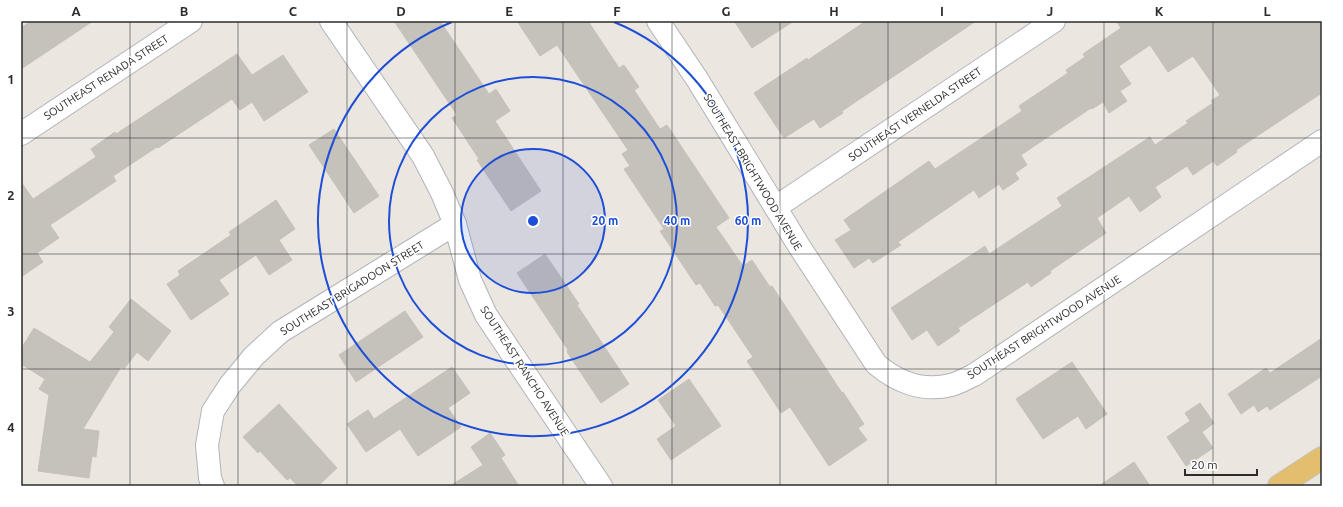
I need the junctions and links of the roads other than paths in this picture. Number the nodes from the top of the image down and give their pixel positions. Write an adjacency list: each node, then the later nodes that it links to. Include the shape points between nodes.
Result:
1 (191, 21): 5 (street, SOUTHEAST RENADA STREET)
2 (331, 21): 8 (street, SOUTHEAST RANCHO AVENUE, via 422,156 442,192)
3 (658, 21): 7 (street, SOUTHEAST BRIGHTWOOD AVENUE)
4 (1054, 21): 7 (street, SOUTHEAST VERNELDA STREET)
5 (21, 134)
6 (1322, 141): 7 (street, SOUTHEAST BRIGHTWOOD AVENUE, via 974,375 940,387 924,387 899,380 876,364)
7 (776, 207)
8 (455, 224): 10 (street, SOUTHEAST BRIGADOON STREET, via 280,332 254,356 213,411 207,444); 11 (street, SOUTHEAST RANCHO AVENUE, via 470,280 486,315)
9 (1322, 458): 12 (main road)
10 (213, 486)
11 (601, 486)
12 (1279, 486)

